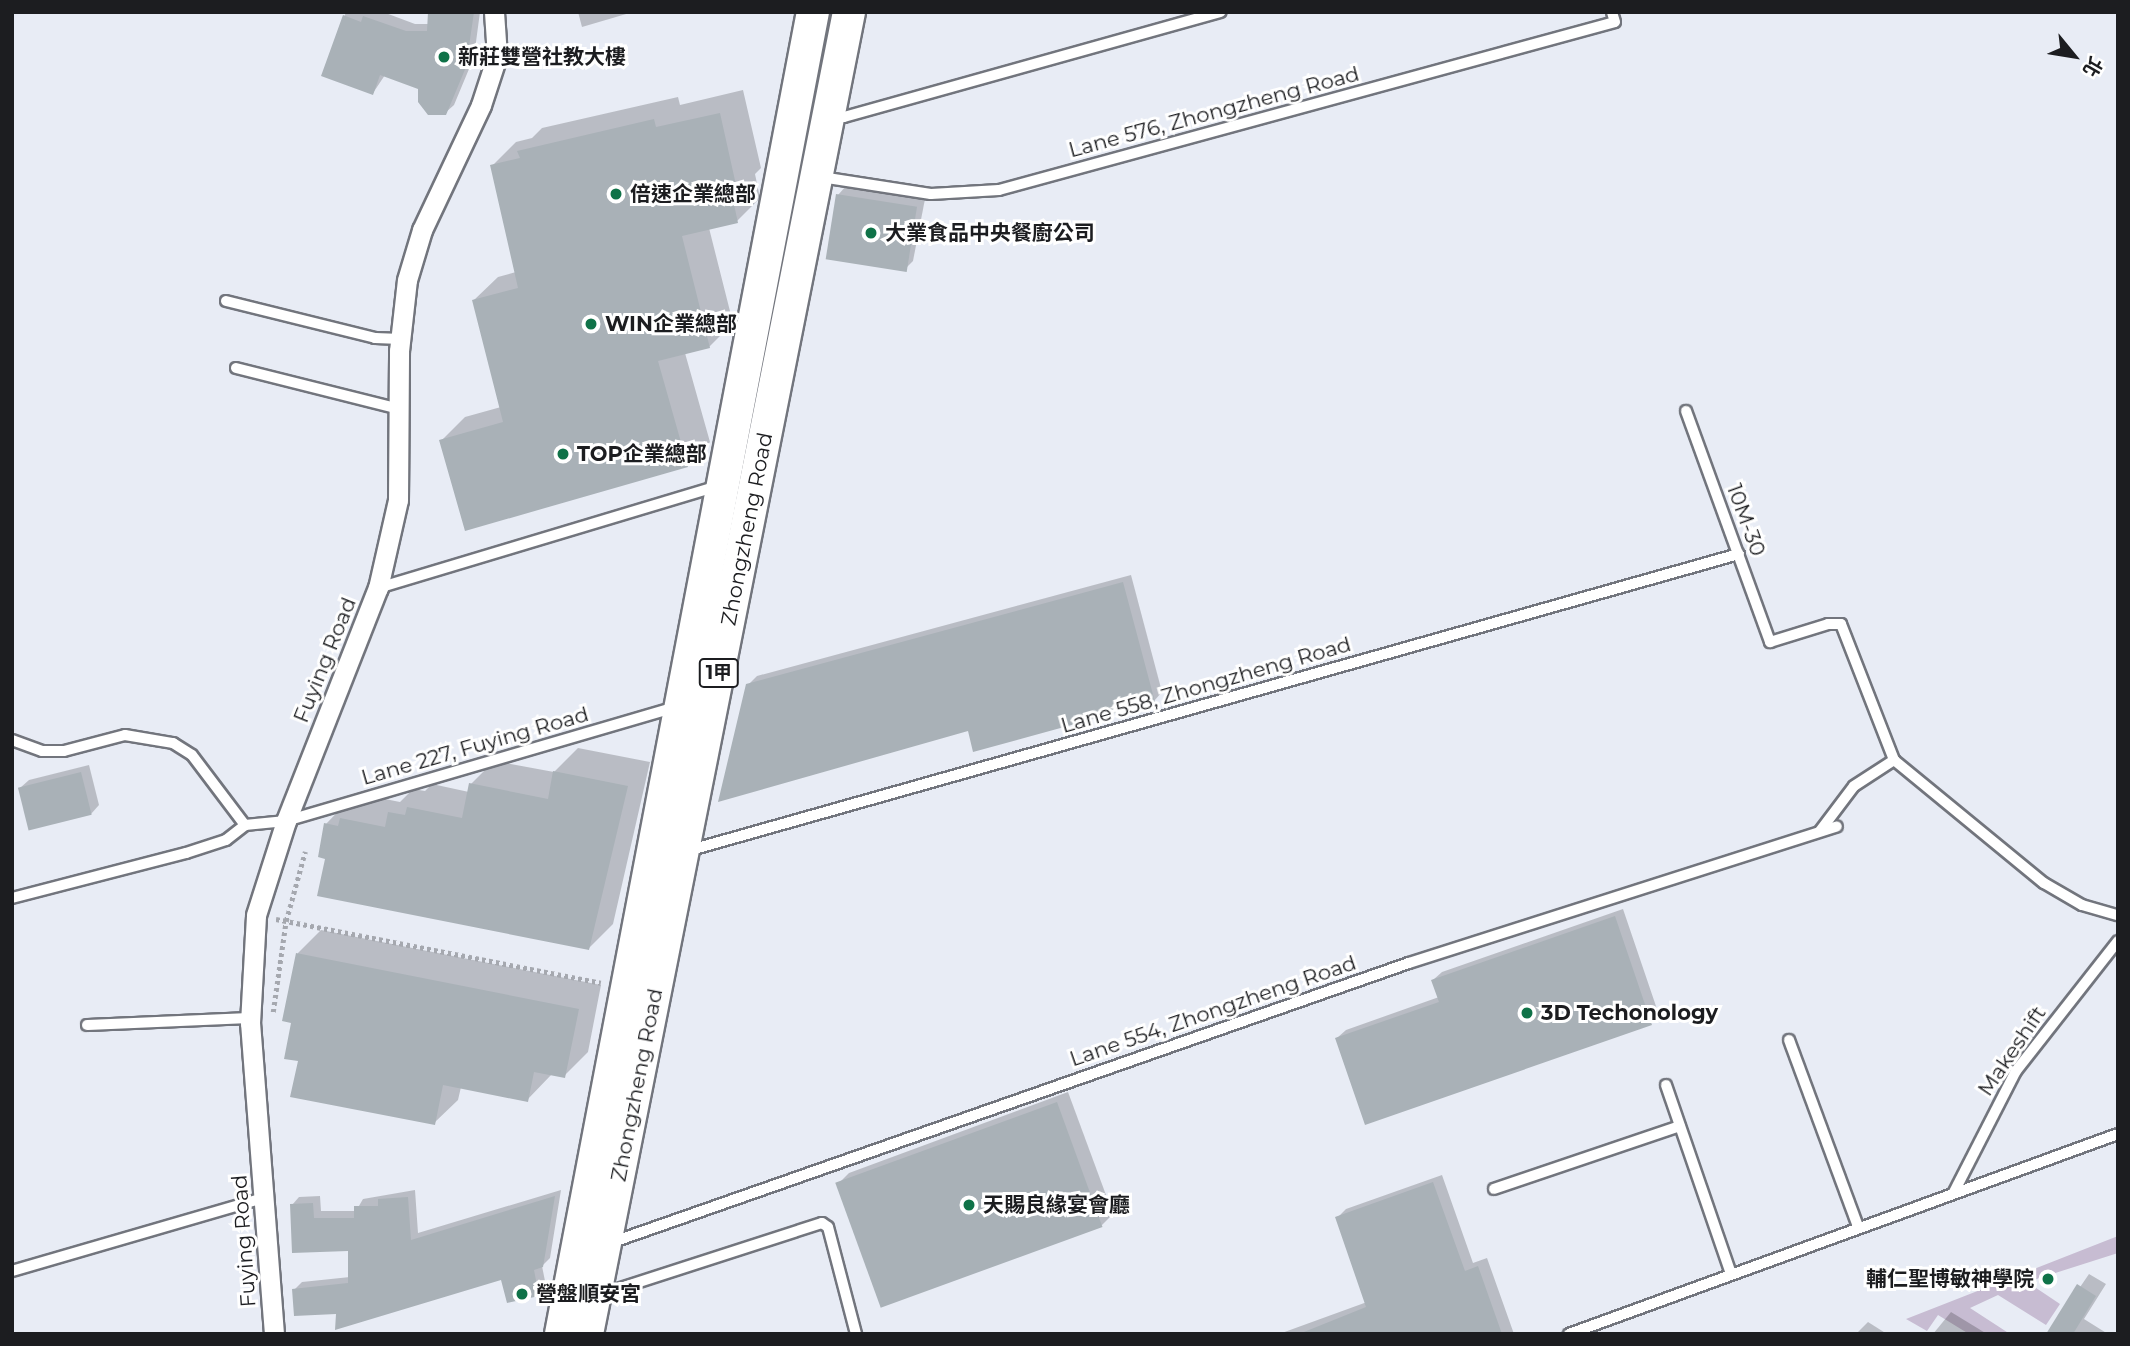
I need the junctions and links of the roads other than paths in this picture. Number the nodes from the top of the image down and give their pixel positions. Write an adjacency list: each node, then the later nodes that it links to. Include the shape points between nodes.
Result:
1 (494, 12): 9 (street, Fuying Road, via 497,56 481,105 422,230 407,280)
2 (813, 12): 13 (main road, Zhongzheng Road / 1甲)
3 (849, 12): 6 (main road, Zhongzheng Road / 1甲)
4 (1221, 12): 6 (lane, via 844,117)
5 (1614, 17): 7 (lane, Lane 576, Zhongzheng Road, via 999,190 931,194)
6 (829, 115): 7 (main road, Zhongzheng Road / 1甲)
7 (817, 176): 16 (main road, Zhongzheng Road / 1甲)
8 (226, 301): 9 (lane, via 375,338)
9 (401, 339): 11 (street, Fuying Road)
10 (236, 368): 11 (lane)
11 (399, 409): 15 (street, Fuying Road, via 398,500)
12 (1686, 411): 14 (lane, 10M-30)
13 (722, 485): 15 (lane); 16 (main road, Zhongzheng Road / 1甲)
14 (1739, 554): 18 (lane, 10M-30, via 1770,642 1841,624); 21 (lane, Lane 558, Zhongzheng Road)
15 (378, 588): 19 (street, Fuying Road)
16 (697, 702): 19 (lane, Lane 227, Fuying Road); 21 (main road, Zhongzheng Road / 1甲); 40 (main road, Zhongzheng Road / 1甲)
17 (12, 740): 20 (lane, via 42,751 64,751 125,735 173,743 192,755)
18 (1894, 760): 23 (lane, via 2044,883 2082,905); 35 (lane, Lane 554, Zhongzheng Road, via 1854,786 1820,831 1837,826 1409,963)
19 (286, 821): 20 (lane, Lane 227, Fuying Road); 25 (street, Fuying Road, via 256,915)
20 (245, 825): 22 (lane, Lane 227, Fuying Road, via 226,840 186,853)
21 (684, 852): 35 (main road, Zhongzheng Road / 1甲)
22 (12, 898)
23 (2118, 915)
24 (2118, 942): 32 (lane, Makeshift, via 2016,1072)
25 (250, 1018): 26 (lane); 33 (street, Fuying Road)
26 (87, 1025)
27 (1788, 1040): 34 (lane)
28 (1666, 1085): 29 (lane)
29 (1681, 1126): 31 (lane); 37 (lane)
30 (2118, 1134): 32 (lane)
31 (1494, 1189)
32 (1954, 1192): 34 (lane)
33 (265, 1197): 36 (lane); 39 (street, Fuying Road)
34 (1858, 1227): 37 (lane)
35 (606, 1245): 38 (main road, Zhongzheng Road / 1甲)
36 (12, 1270)
37 (1731, 1274): 43 (lane)
38 (595, 1297): 41 (main road, Zhongzheng Road / 1甲); 42 (lane, via 821,1223 828,1227)
39 (274, 1334)
40 (561, 1334)
41 (587, 1334)
42 (856, 1334)
43 (1569, 1334)

